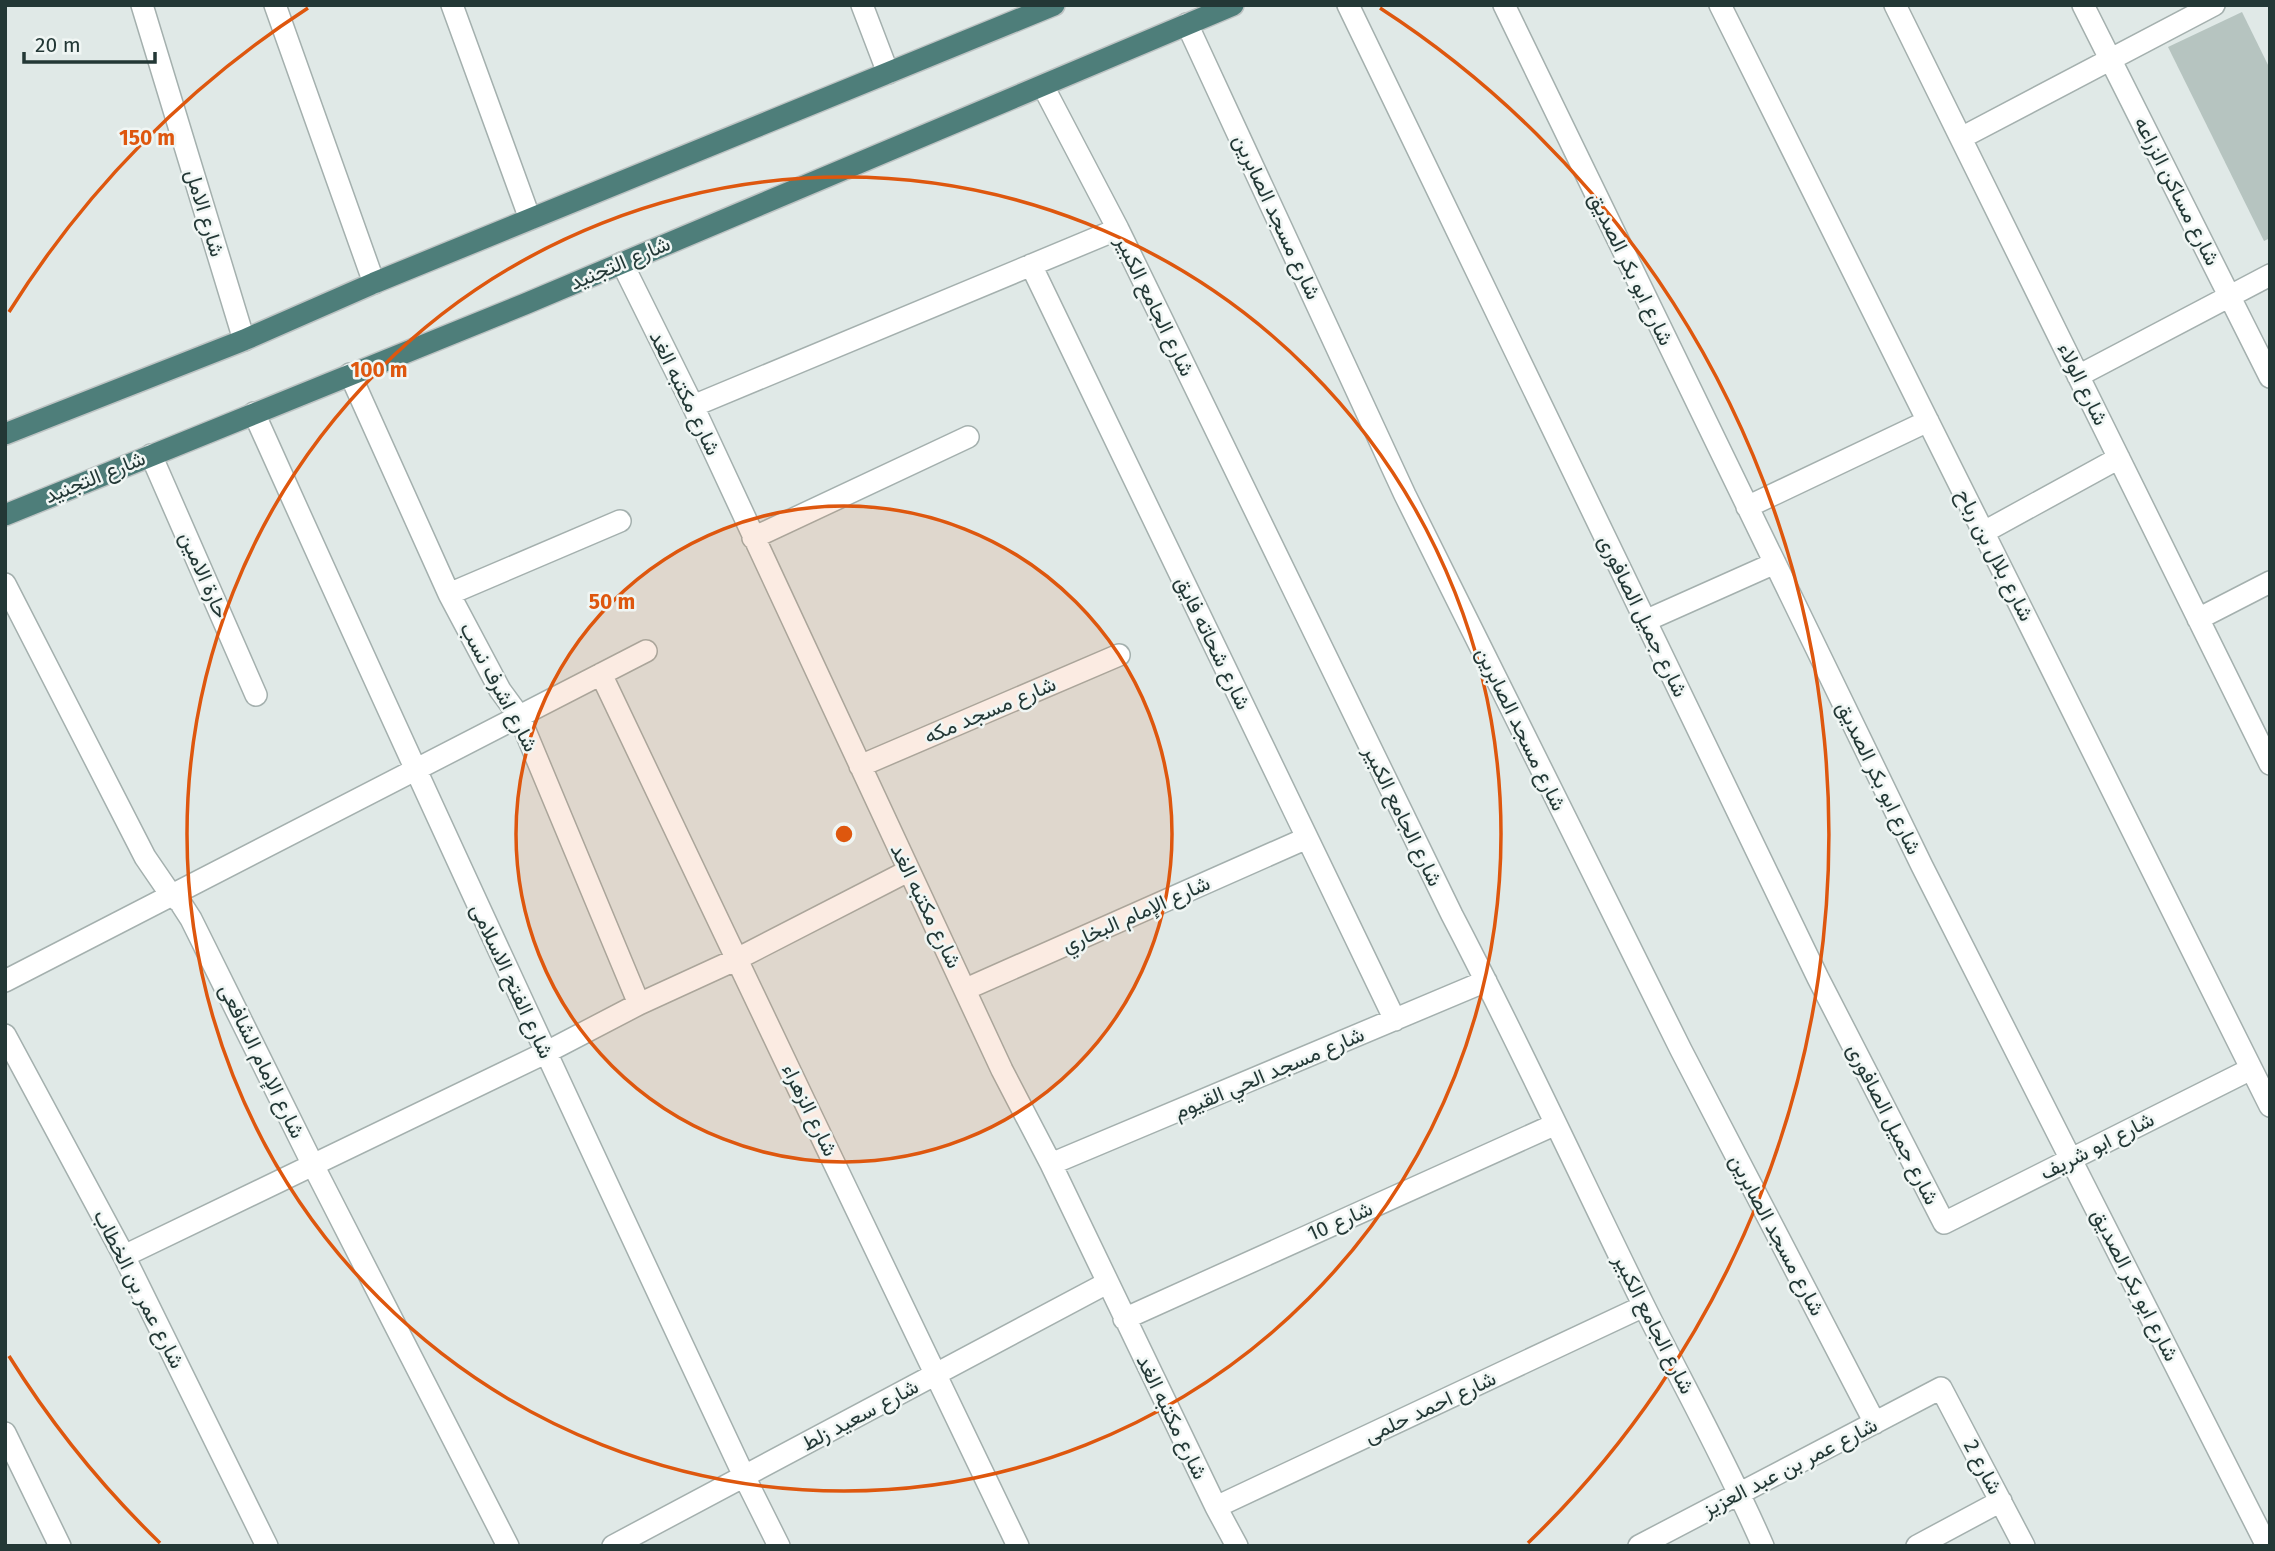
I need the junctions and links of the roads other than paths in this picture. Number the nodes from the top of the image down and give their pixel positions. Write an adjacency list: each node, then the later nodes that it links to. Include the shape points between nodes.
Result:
1 (142, 5): 25 (street, شارع الامل)
2 (275, 5): 23 (street)
3 (452, 5): 18 (street)
4 (862, 5): 15 (street)
5 (1054, 5): 15 (highway)
6 (1233, 5): 13 (highway, شارع التجنيد)
7 (1348, 5): 46 (street, شارع جميل الصافورى)
8 (1504, 5): 36 (street, شارع ابو بكر الصديق)
9 (1720, 5): 31 (street, شارع بلال بن رباح)
10 (1895, 5): 17 (street, شارع الولاء)
11 (2083, 5): 14 (street, شارع مساكن الزراعه)
12 (2214, 5): 14 (street)
13 (1187, 24): 16 (highway, شارع التجنيد); 79 (street, شارع مسجد الصابرين, via 1405,495 1681,1050)
14 (2110, 60): 17 (street); 24 (street, شارع مساكن الزراعه)
15 (888, 73): 18 (highway)
16 (1043, 86): 19 (street, شارع الجامع الكبير); 20 (highway, شارع التجنيد)
17 (1961, 138): 27 (street, شارع الولاء)
18 (530, 219): 23 (highway)
19 (1118, 229): 21 (street); 60 (street, شارع الجامع الكبير)
20 (622, 263): 26 (highway, شارع التجنيد); 29 (street, شارع مكتبه الغد)
21 (1031, 265): 29 (street); 55 (street, شارع شحاته فايق)
22 (2270, 275): 24 (street)
23 (374, 284): 25 (highway)
24 (2230, 296): 27 (street); 28 (street, شارع مساكن الزراعه)
25 (244, 340): 32 (highway)
26 (351, 374): 30 (highway, شارع التجنيد); 44 (street, شارع اشرف نسب)
27 (2078, 376): 35 (street, شارع الولاء)
28 (2270, 377)
29 (692, 405): 40 (street, شارع مكتبه الغد)
30 (254, 413): 34 (highway, شارع التجنيد); 54 (street, شارع الفتح الاسلامى)
31 (1928, 421): 36 (street); 39 (street, شارع بلال بن رباح)
32 (5, 434)
33 (968, 437): 40 (street)
34 (151, 455): 37 (highway, شارع التجنيد); 50 (street, حارة الامين)
35 (2119, 458): 39 (street); 45 (street, شارع الولاء)
36 (1747, 507): 41 (street, شارع ابو بكر الصديق)
37 (5, 515)
38 (620, 522): 44 (street)
39 (1984, 532): 66 (street, شارع بلال بن رباح)
40 (753, 538): 53 (street, شارع مكتبه الغد)
41 (1775, 563): 46 (street); 69 (street, شارع ابو بكر الصديق)
42 (2270, 582): 45 (street)
43 (5, 584): 57 (street, شارع الإمام الشافعى, via 145,857)
44 (449, 594): 51 (street, شارع اشرف نسب, via 500,690)
45 (2198, 619): 52 (street, شارع الولاء)
46 (1646, 621): 72 (street, شارع جميل الصافورى, via 1818,978)
47 (646, 651): 49 (street)
48 (1119, 655): 53 (street, شارع مسجد مكه)
49 (601, 674): 51 (street); 58 (street, شارع الزهراء)
50 (256, 695)
51 (519, 716): 54 (street); 62 (street, شارع اشرف نسب)
52 (2270, 764)
53 (860, 766): 56 (street, شارع مكتبه الغد)
54 (415, 770): 57 (street); 65 (street, شارع الفتح الاسلامى)
55 (1307, 838): 61 (street, شارع الإمام البخاري); 63 (street, شارع شحاته فايق)
56 (908, 871): 58 (street); 61 (street, شارع مكتبه الغد)
57 (171, 895): 59 (street); 71 (street, شارع الإمام الشافعى, via 191,919)
58 (735, 960): 62 (street); 77 (street, شارع الزهراء)
59 (5, 981)
60 (1486, 981): 63 (street, شارع مسجد الحي القيوم); 68 (street, شارع الجامع الكبير)
61 (966, 989): 70 (street, شارع مكتبه الغد)
62 (639, 1004): 65 (street)
63 (1395, 1020): 70 (street, شارع مسجد الحي القيوم)
64 (5, 1035): 73 (street, شارع عمر بن الخطاب)
65 (545, 1053): 71 (street); 81 (street, شارع الفتح الاسلامى)
66 (2251, 1069): 67 (street, شارع بلال بن رباح); 69 (street, شارع ابو شريف)
67 (2268, 1096)
68 (1556, 1124): 75 (street, شارع الجامع الكبير); 76 (street, شارع 10)
69 (2071, 1159): 72 (street, شارع ابو شريف); 96 (street, شارع ابو بكر الصديق)
70 (1051, 1164): 74 (street, شارع مكتبه الغد)
71 (313, 1165): 73 (street); 87 (street, شارع الإمام الشافعى)
72 (1944, 1223)
73 (124, 1256): 86 (street, شارع عمر بن الخطاب)
74 (1107, 1283): 76 (street, شارع مكتبه الغد); 77 (street, شارع سعيد زلط)
75 (1644, 1306): 82 (street, شارع الجامع الكبير); 84 (street, شارع احمد حلمى)
76 (1124, 1319): 84 (street, شارع مكتبه الغد)
77 (936, 1374): 81 (street, شارع سعيد زلط); 90 (street, شارع الزهراء)
78 (1941, 1388): 79 (street, شارع عمر بن عبد العزيز); 83 (street, شارع 2)
79 (1875, 1423): 82 (street, شارع عمر بن عبد العزيز)
80 (5, 1433): 85 (street)
81 (744, 1476): 88 (street, شارع سعيد زلط); 89 (street, شارع الفتح الاسلامى)
82 (1740, 1493): 92 (street, شارع عمر بن عبد العزيز); 93 (street, شارع الجامع الكبير)
83 (2001, 1501): 94 (street); 95 (street, شارع 2)
84 (1216, 1507): 91 (street, شارع مكتبه الغد)
85 (60, 1546)
86 (267, 1546)
87 (508, 1546)
88 (613, 1546)
89 (779, 1546)
90 (1018, 1546)
91 (1237, 1546)
92 (1639, 1546)
93 (1763, 1546)
94 (1917, 1546)
95 (2024, 1546)
96 (2267, 1546)

